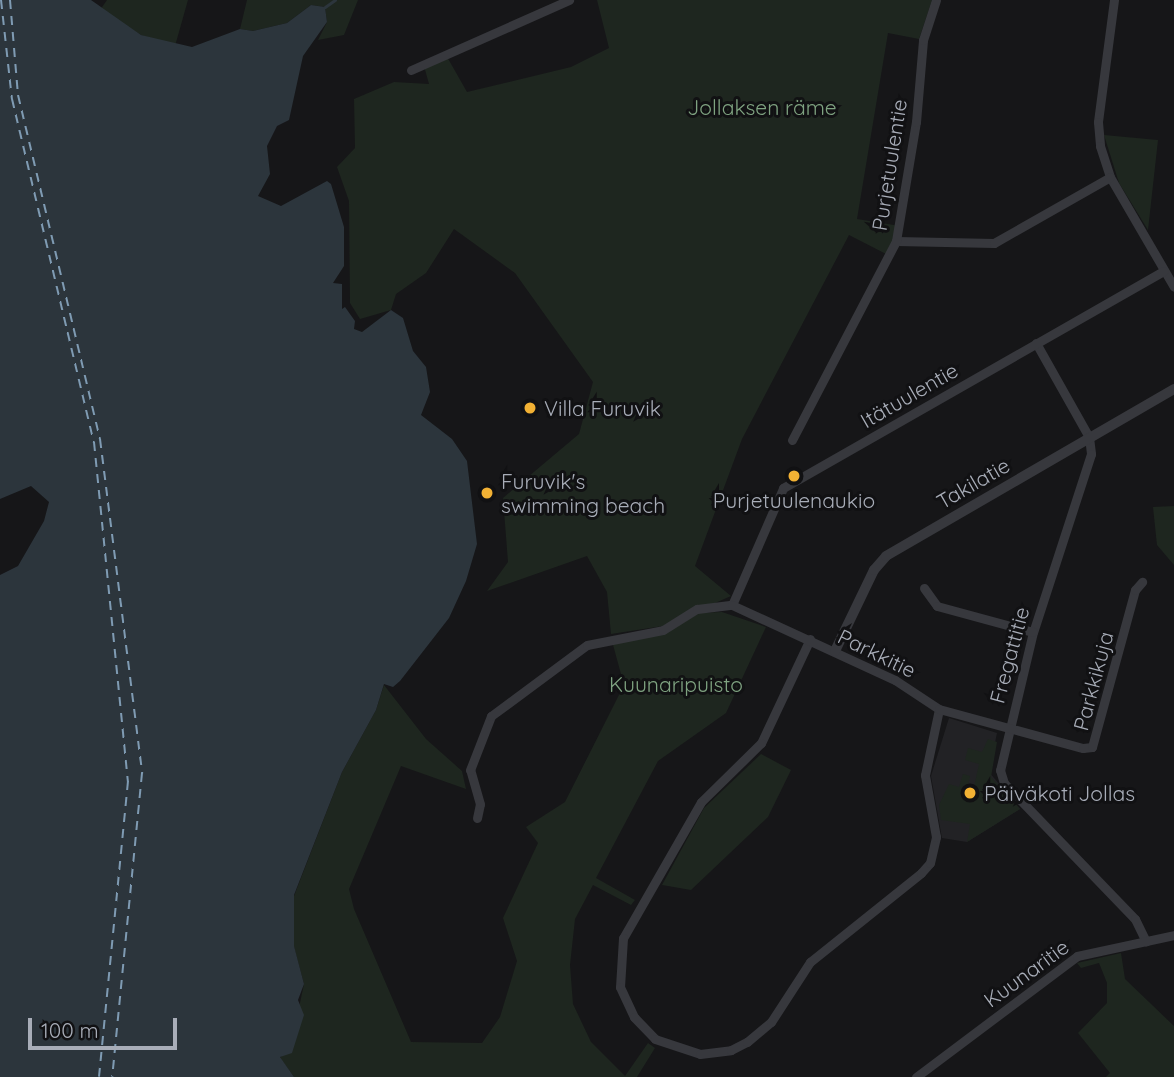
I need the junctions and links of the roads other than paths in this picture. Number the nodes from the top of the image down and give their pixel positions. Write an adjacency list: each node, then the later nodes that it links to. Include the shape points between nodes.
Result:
1 (569, 0): 4 (street)
2 (936, 0): 6 (street, Purjetuulentie, via 923,40 916,122)
3 (1114, 0): 5 (street, via 1098,122)
4 (411, 70)
5 (1110, 177): 6 (street, via 994,243); 7 (street)
6 (896, 241): 12 (street, Purjetuulentie)
7 (1164, 271): 8 (street); 9 (street, Itätuulentie)
8 (1174, 287)
9 (1036, 343): 11 (street); 15 (street, Itätuulentie, via 783,488)
10 (1174, 389): 11 (street, Takilatie)
11 (1089, 437): 16 (street, Fregattitie, via 1090,461 1064,527); 18 (street, Takilatie, via 886,555 874,570)
12 (792, 440)
13 (1142, 582): 20 (street, Parkkikuja, via 1135,590 1092,747)
14 (924, 588): 16 (street, via 937,606)
15 (732, 605): 17 (street, Parkkitie); 21 (street, via 697,609 663,630 587,645 491,716 470,770 480,804)
16 (1033, 632): 20 (street, Fregattitie)
17 (810, 639): 18 (street, Parkkitie); 19 (street, via 761,743 701,802 623,938 620,987 634,1017 655,1039 683,1051 716,1054 756,1037 810,962 930,863 936,837 925,775)
18 (835, 651): 19 (street, Parkkitie, via 911,688)
19 (939, 709): 20 (street, Parkkitie)
20 (1007, 727): 23 (street, Fregattitie, via 999,764 1004,783 1135,919)
21 (477, 818)
22 (1174, 935): 23 (street, Kuunaritie)
23 (1146, 942): 24 (street, Kuunaritie, via 1077,956)
24 (916, 1077)

